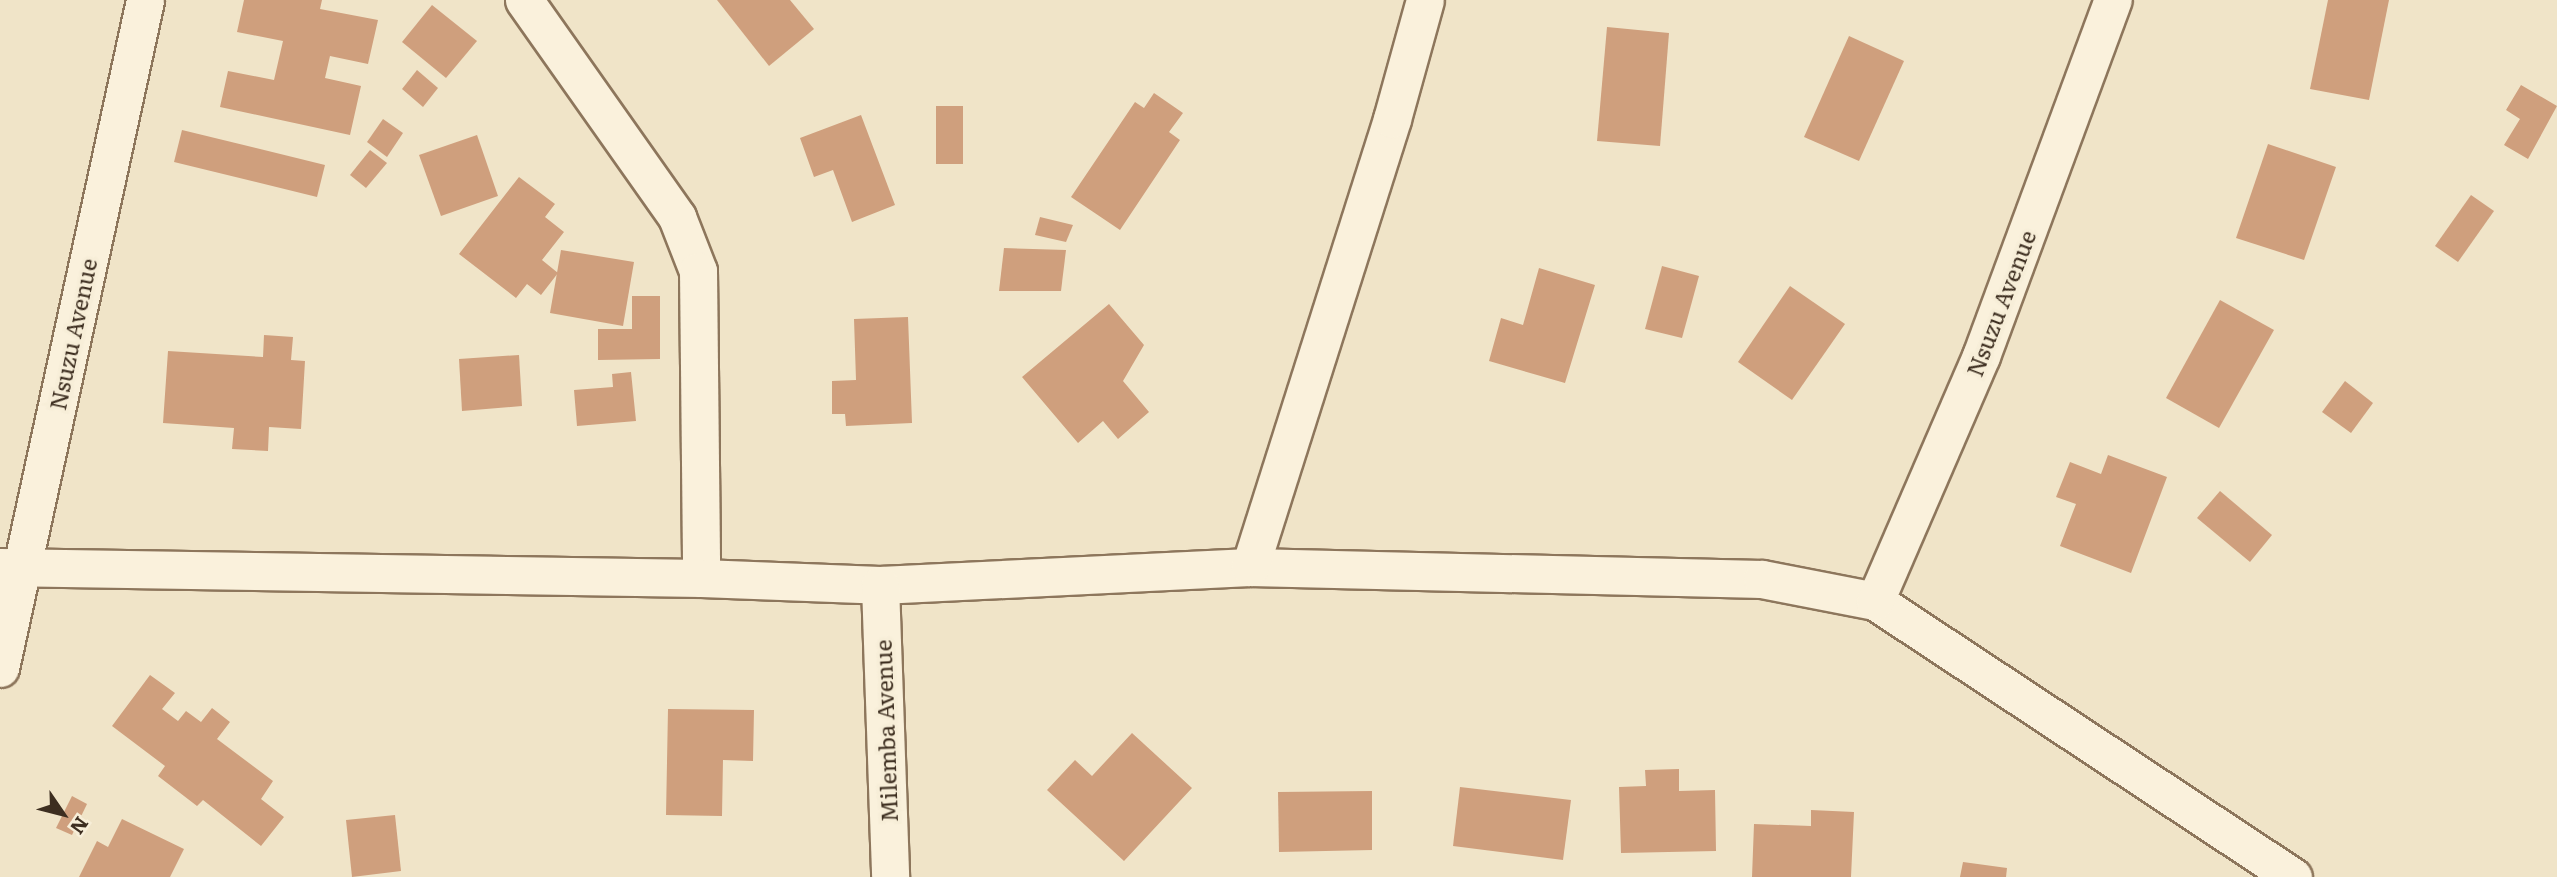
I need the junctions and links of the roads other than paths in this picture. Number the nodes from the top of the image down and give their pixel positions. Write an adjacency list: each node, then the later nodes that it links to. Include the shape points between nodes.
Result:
1 (145, 0): 6 (street, Nsuzu Avenue)
2 (524, 0): 7 (street, via 677,217 698,271)
3 (1425, 0): 5 (street, via 1392,119)
4 (2113, 0): 9 (street, Nsuzu Avenue, via 1981,356)
5 (1250, 567): 8 (street); 9 (street, via 1762,579)
6 (10, 569): 7 (street); 10 (street, Nsuzu Avenue)
7 (701, 578): 8 (street)
8 (880, 585): 11 (street, Milemba Avenue)
9 (1874, 601): 12 (street)
10 (0, 668)
11 (890, 877)
12 (2293, 877)

